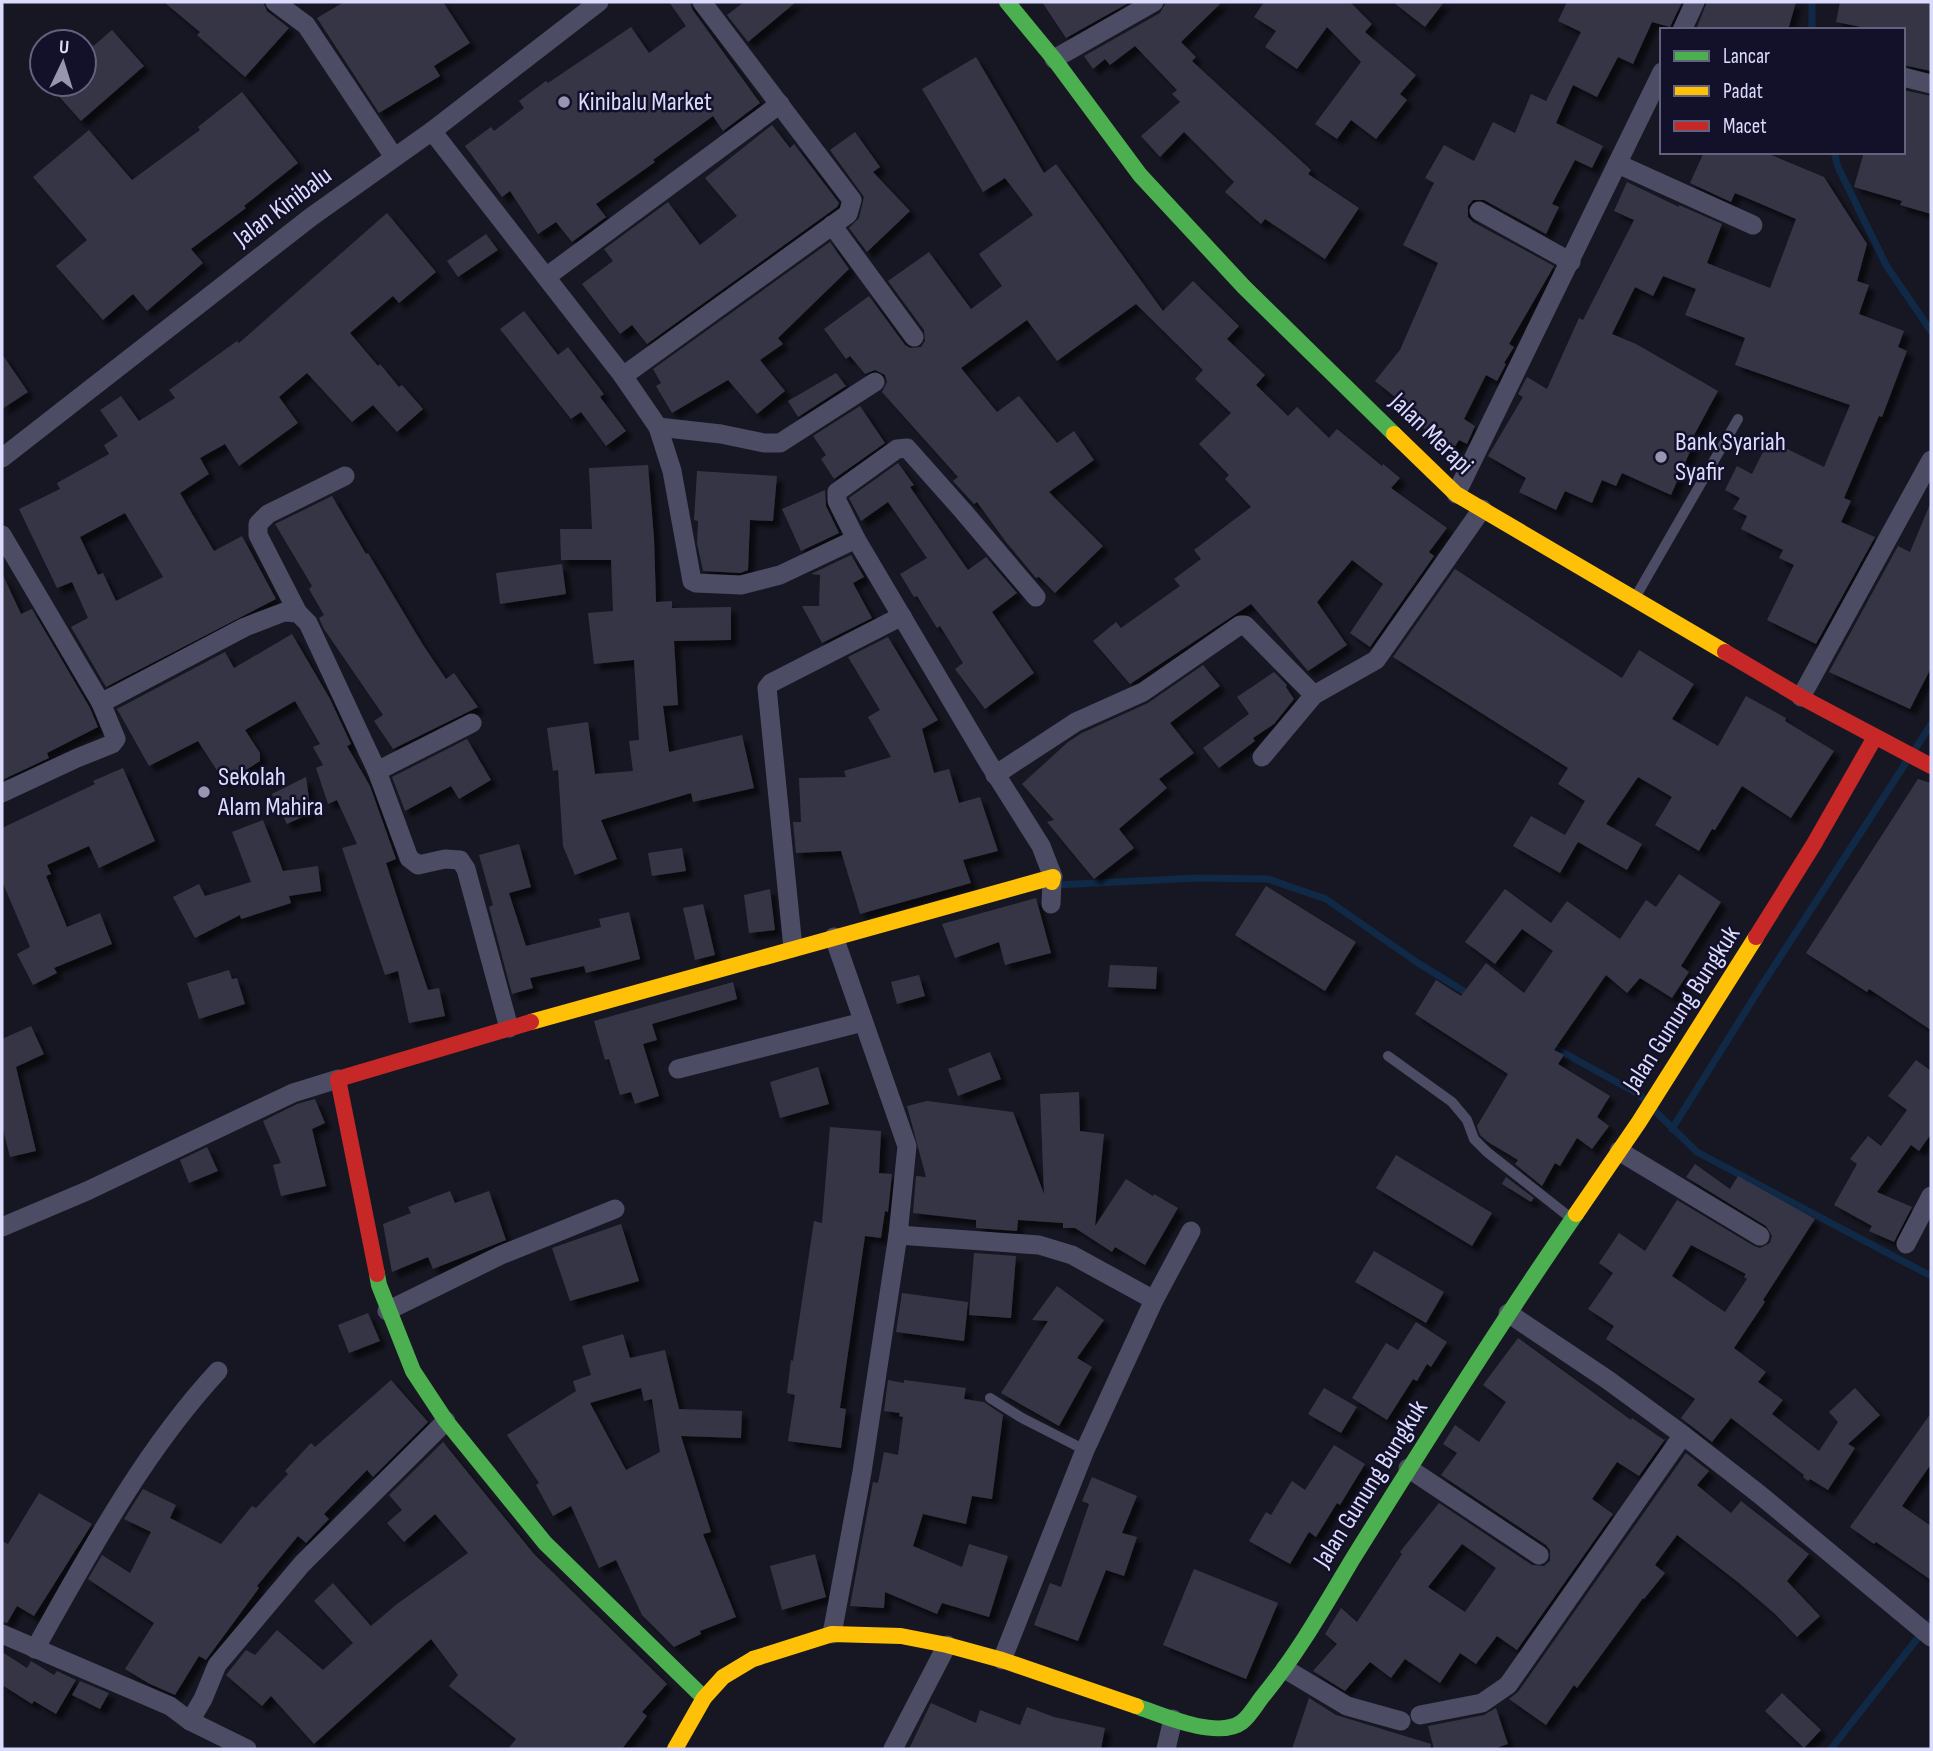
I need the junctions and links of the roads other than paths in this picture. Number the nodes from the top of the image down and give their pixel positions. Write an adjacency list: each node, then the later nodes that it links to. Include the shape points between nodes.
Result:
1 (275, 2): 14 (street, via 306,25)
2 (599, 2): 13 (street, Jalan Kinibalu)
3 (702, 2): 12 (street)
4 (1007, 2): 8 (street, Jalan Merapi)
5 (1154, 2): 8 (street)
6 (1695, 2): 7 (street)
7 (1683, 28)
8 (1055, 59): 29 (street, Jalan Merapi, via 1140,175 1244,287)
9 (1660, 76): 15 (street)
10 (1905, 78): 11 (street)
11 (1931, 84)
12 (780, 104): 17 (street, via 852,200 848,214); 20 (street)
13 (432, 131): 14 (street, Jalan Kinibalu); 20 (street)
14 (394, 157): 26 (street, Jalan Kinibalu)
15 (1618, 164): 18 (street); 19 (street)
16 (1479, 211): 19 (street)
17 (832, 225): 21 (street); 22 (street)
18 (1753, 225)
19 (1571, 262): 29 (street)
20 (545, 277): 22 (street)
21 (914, 337)
22 (623, 376): 25 (street)
23 (875, 382): 25 (street, via 780,443)
24 (1738, 419): 34 (lane)
25 (657, 428): 32 (street, via 672,471 690,578 696,583 741,585 780,575)
26 (2, 458)
27 (1931, 460): 38 (street)
28 (345, 476): 35 (street, via 268,514 258,524 258,535)
29 (1456, 494): 30 (street, Jalan Merapi)
30 (1482, 509): 34 (street, Jalan Merapi); 37 (street, via 1376,660)
31 (2, 535): 39 (street)
32 (856, 539): 33 (street, via 837,492 897,449 907,448); 36 (street)
33 (1036, 597)
34 (1634, 599): 38 (street, Jalan Merapi)
35 (298, 612): 39 (street, via 285,612 245,627); 44 (street, via 308,623)
36 (902, 616): 45 (street); 50 (street, via 767,688)
37 (1314, 695): 42 (street); 45 (street, via 1240,625 1143,692 1076,722)
38 (1801, 697): 41 (street, Jalan Merapi)
39 (101, 703): 46 (street, via 116,736 113,744)
40 (472, 723): 44 (street)
41 (1875, 737): 43 (street, Jalan Merapi); 56 (street, Jalan Gunung Bungkuk, via 1807,856)
42 (1262, 757)
43 (1931, 765)
44 (377, 771): 52 (street, via 408,858 418,865 460,860 466,869)
45 (995, 775): 47 (street, via 1041,846)
46 (2, 793)
47 (1052, 879): 48 (street); 49 (street)
48 (1052, 904)
49 (836, 944): 50 (street); 51 (street)
50 (793, 948): 52 (street)
51 (863, 1022): 54 (street); 62 (street, via 907,1146)
52 (509, 1028): 55 (street)
53 (1388, 1056): 59 (lane, via 1452,1102 1487,1152)
54 (678, 1069)
55 (339, 1086): 60 (street, via 293,1093); 66 (street)
56 (1619, 1151): 59 (street, Jalan Gunung Bungkuk); 63 (street)
57 (1931, 1196): 64 (street)
58 (615, 1209): 66 (street, via 501,1255)
59 (1573, 1219): 67 (street, Jalan Gunung Bungkuk)
60 (2, 1227)
61 (1191, 1231): 65 (street)
62 (898, 1236): 65 (street, via 1040,1245 1072,1255); 76 (street)
63 (1760, 1236)
64 (1906, 1244)
65 (1154, 1300): 72 (street)
66 (387, 1311): 70 (street, via 413,1371)
67 (1508, 1313): 71 (street); 73 (street, Jalan Gunung Bungkuk)
68 (218, 1371): 79 (street, via 186,1406 139,1475)
69 (990, 1398): 72 (lane)
70 (446, 1421): 82 (street, via 545,1543); 85 (street, via 302,1564 217,1665)
71 (1683, 1435): 77 (street); 83 (street, via 1508,1685 1482,1703)
72 (1085, 1450): 80 (street)
73 (1408, 1468): 74 (street); 81 (street, Jalan Gunung Bungkuk)
74 (1539, 1555)
75 (2, 1634): 79 (street)
76 (832, 1634): 78 (street, Jalan Gunung Bungkuk, via 901,1636); 82 (street, Jalan Gunung Bungkuk, via 753,1659 723,1677)
77 (1931, 1637)
78 (947, 1645): 80 (street, Jalan Gunung Bungkuk); 89 (street)
79 (35, 1649): 85 (street, via 170,1706)
80 (1002, 1660): 84 (street, Jalan Gunung Bungkuk)
81 (1285, 1669): 84 (street, Jalan Gunung Bungkuk, via 1242,1722 1214,1729); 86 (street, via 1347,1706)
82 (704, 1698): 88 (street, Jalan Gunung Bungkuk)
83 (1420, 1715)
84 (1173, 1719): 90 (street)
85 (190, 1721): 87 (street)
86 (1401, 1721)
87 (247, 1749)
88 (676, 1749)
89 (892, 1749)
90 (1166, 1749)

